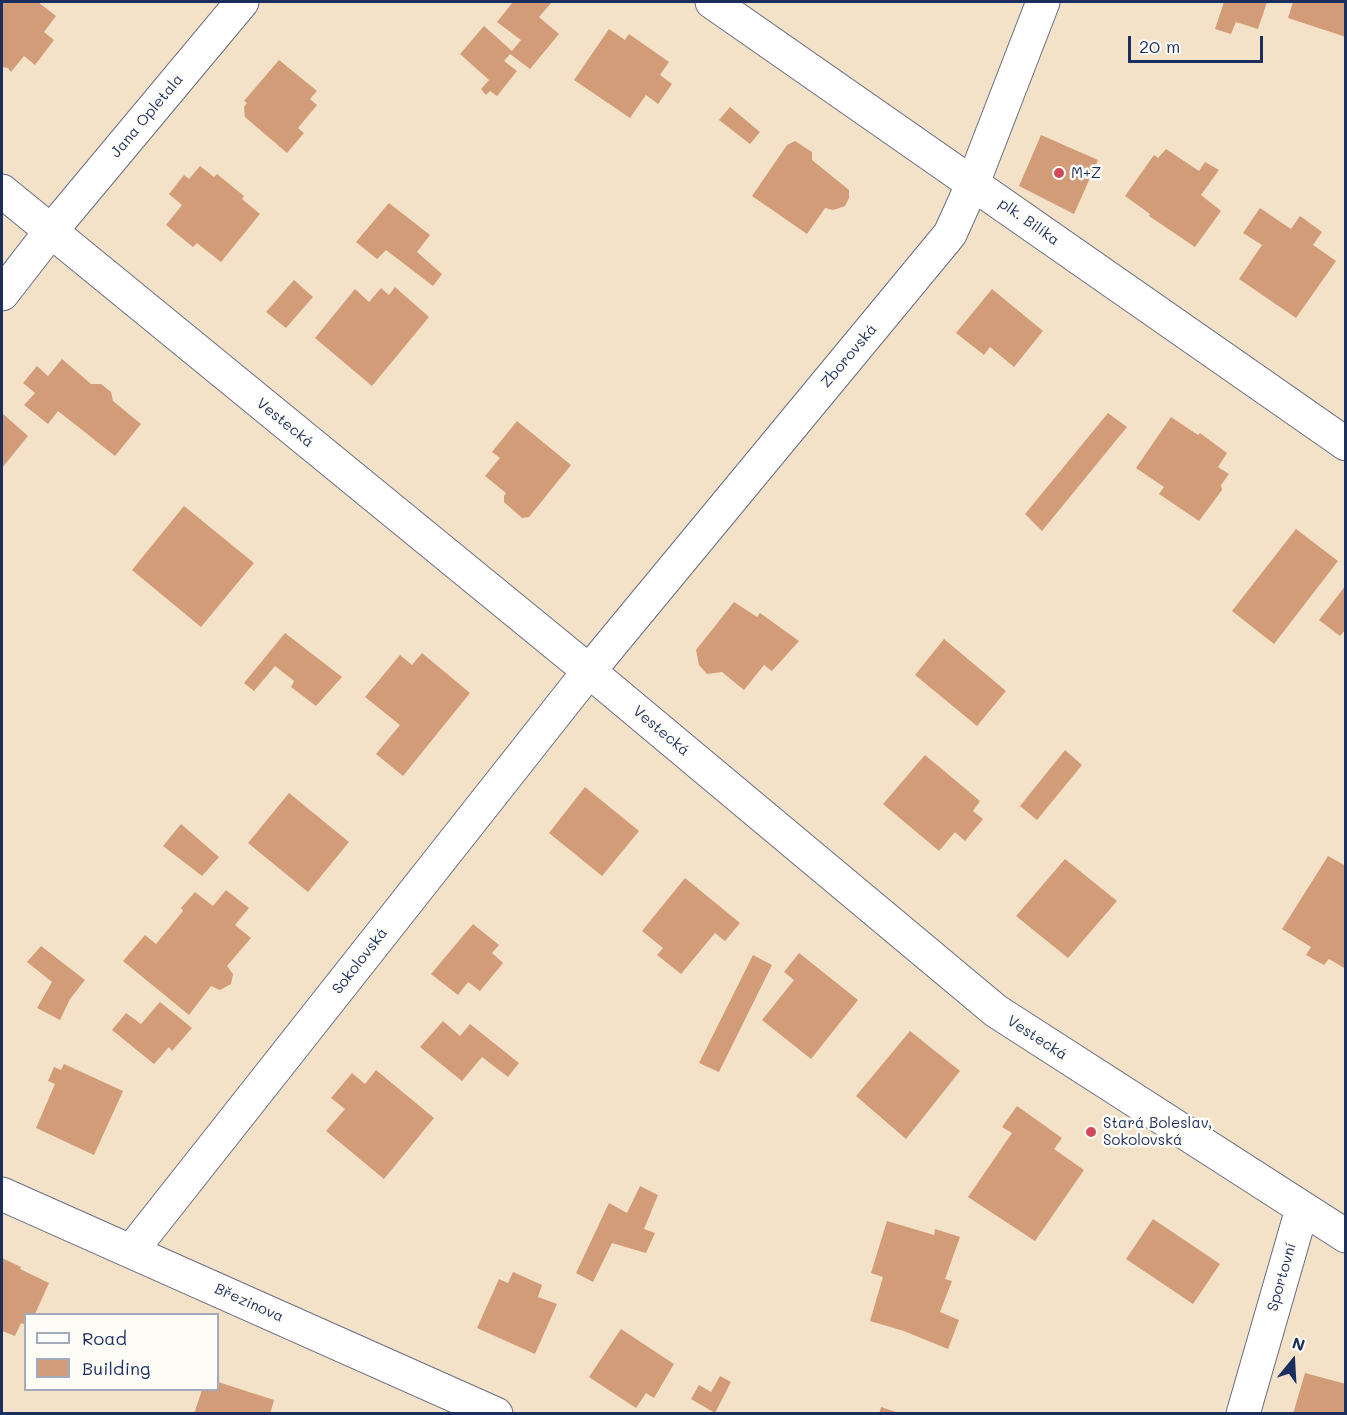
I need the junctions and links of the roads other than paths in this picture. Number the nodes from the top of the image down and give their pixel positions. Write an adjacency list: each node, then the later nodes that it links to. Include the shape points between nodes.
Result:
1 (242, 2): 6 (street, Jana Opletala)
2 (712, 2): 4 (street, plk. Bilíka)
3 (1043, 2): 4 (street, Zborovská)
4 (973, 183): 8 (street, plk. Bilíka); 9 (street, Zborovská, via 950,234)
5 (2, 191): 6 (street, Vestecká)
6 (51, 231): 7 (street, Jana Opletala); 9 (street, Vestecká)
7 (2, 294)
8 (1346, 444)
9 (589, 672): 11 (street, Vestecká, via 996,1011); 13 (street, Sokolovská)
10 (2, 1194): 13 (street, Březinova)
11 (1302, 1209): 12 (street, Vestecká); 15 (street, Sportovní)
12 (1346, 1236)
13 (132, 1250): 14 (street, Březinova)
14 (496, 1413)
15 (1243, 1413)

